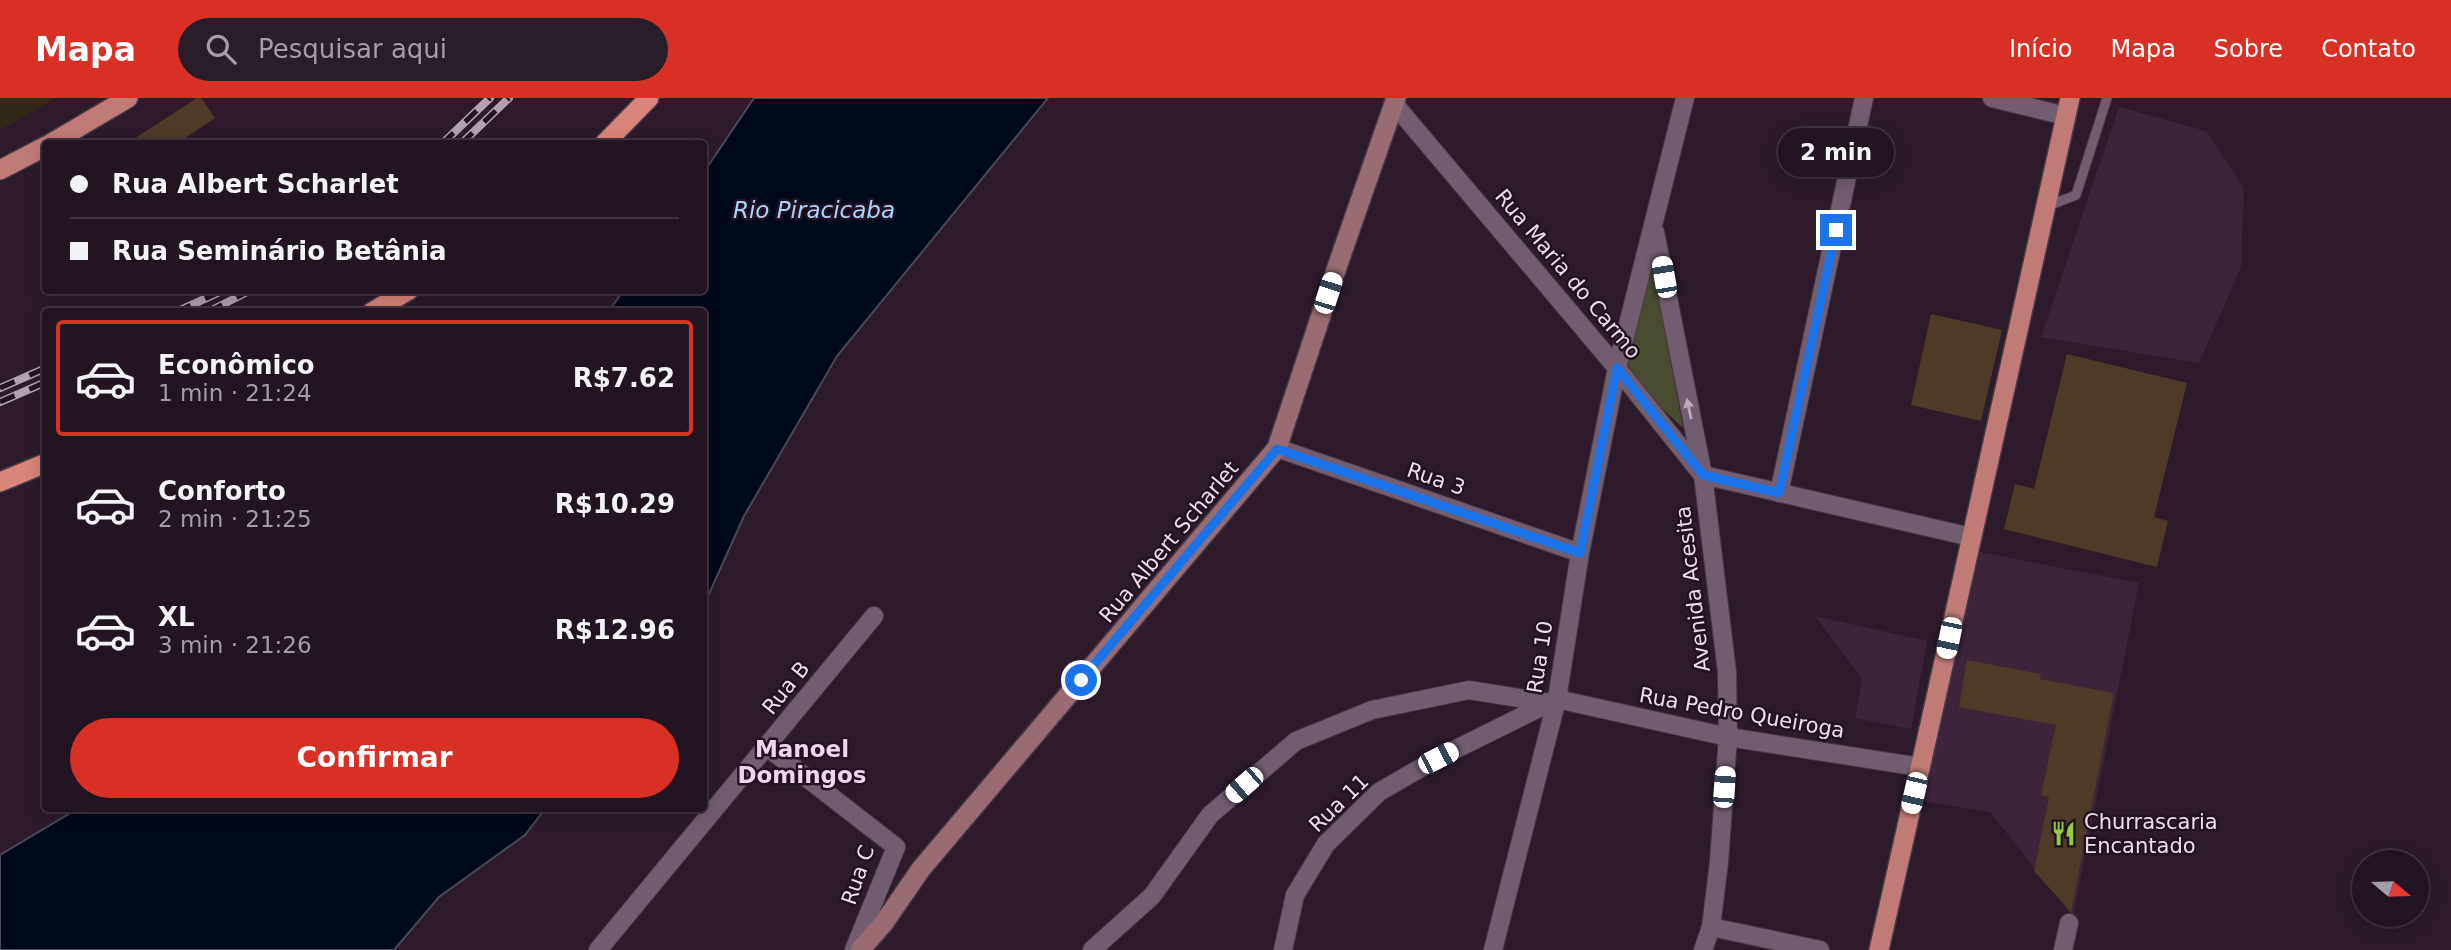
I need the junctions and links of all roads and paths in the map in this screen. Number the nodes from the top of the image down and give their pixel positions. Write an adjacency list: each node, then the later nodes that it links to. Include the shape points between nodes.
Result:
1 (128, 98): 9 (main road)
2 (649, 98): 10 (highway)
3 (1685, 98): 14 (street, Rua 10)
4 (1864, 98): 22 (street)
5 (1992, 98): 8 (street)
6 (2107, 98): 13 (lane, via 2076,195)
7 (1396, 101): 17 (street, Rua Maria do Carmo); 18 (main road, Rua Albert Scharlet)
8 (2068, 107): 13 (main road)
9 (57, 140)
10 (608, 140)
11 (42, 148): 12 (main road)
12 (0, 170)
13 (2048, 206): 23 (main road)
14 (1654, 226): 17 (street, Rua 10); 20 (street, Avenida Acesita, one-way to 14)
15 (403, 294): 16 (highway)
16 (379, 308)
17 (1617, 368): 20 (street, Rua Maria do Carmo); 24 (street, Rua 10)
18 (1277, 449): 24 (street, Rua 3); 34 (main road, Rua Albert Scharlet, via 921,869)
19 (42, 465): 21 (highway)
20 (1703, 475): 22 (street); 27 (street, Avenida Acesita, via 1727,672)
21 (0, 482)
22 (1779, 493): 23 (street)
23 (1971, 537): 29 (main road)
24 (1580, 553): 26 (street, Rua 10)
25 (874, 616): 28 (street, Rua B)
26 (1553, 701): 27 (street, Rua Pedro Queiroga); 35 (street, Rua Pedro Queiroga, via 1469,690 1372,710 1296,741 1210,815 1152,896); 36 (street, Rua 11, via 1379,792 1326,845 1295,895); 37 (street, Rua 10)
27 (1728, 737): 29 (street, Rua Pedro Queiroga); 31 (street, Avenida Acesita)
28 (767, 747): 32 (street, Rua B); 33 (street, Rua C, via 896,847)
29 (1920, 766): 40 (main road)
30 (2069, 923): 41 (street)
31 (1711, 927): 38 (street, Avenida Acesita); 39 (street)
32 (598, 950)
33 (854, 950)
34 (860, 950)
35 (1092, 950)
36 (1283, 950)
37 (1493, 950)
38 (1703, 950)
39 (1820, 950)
40 (1879, 950)
41 (2063, 950)

